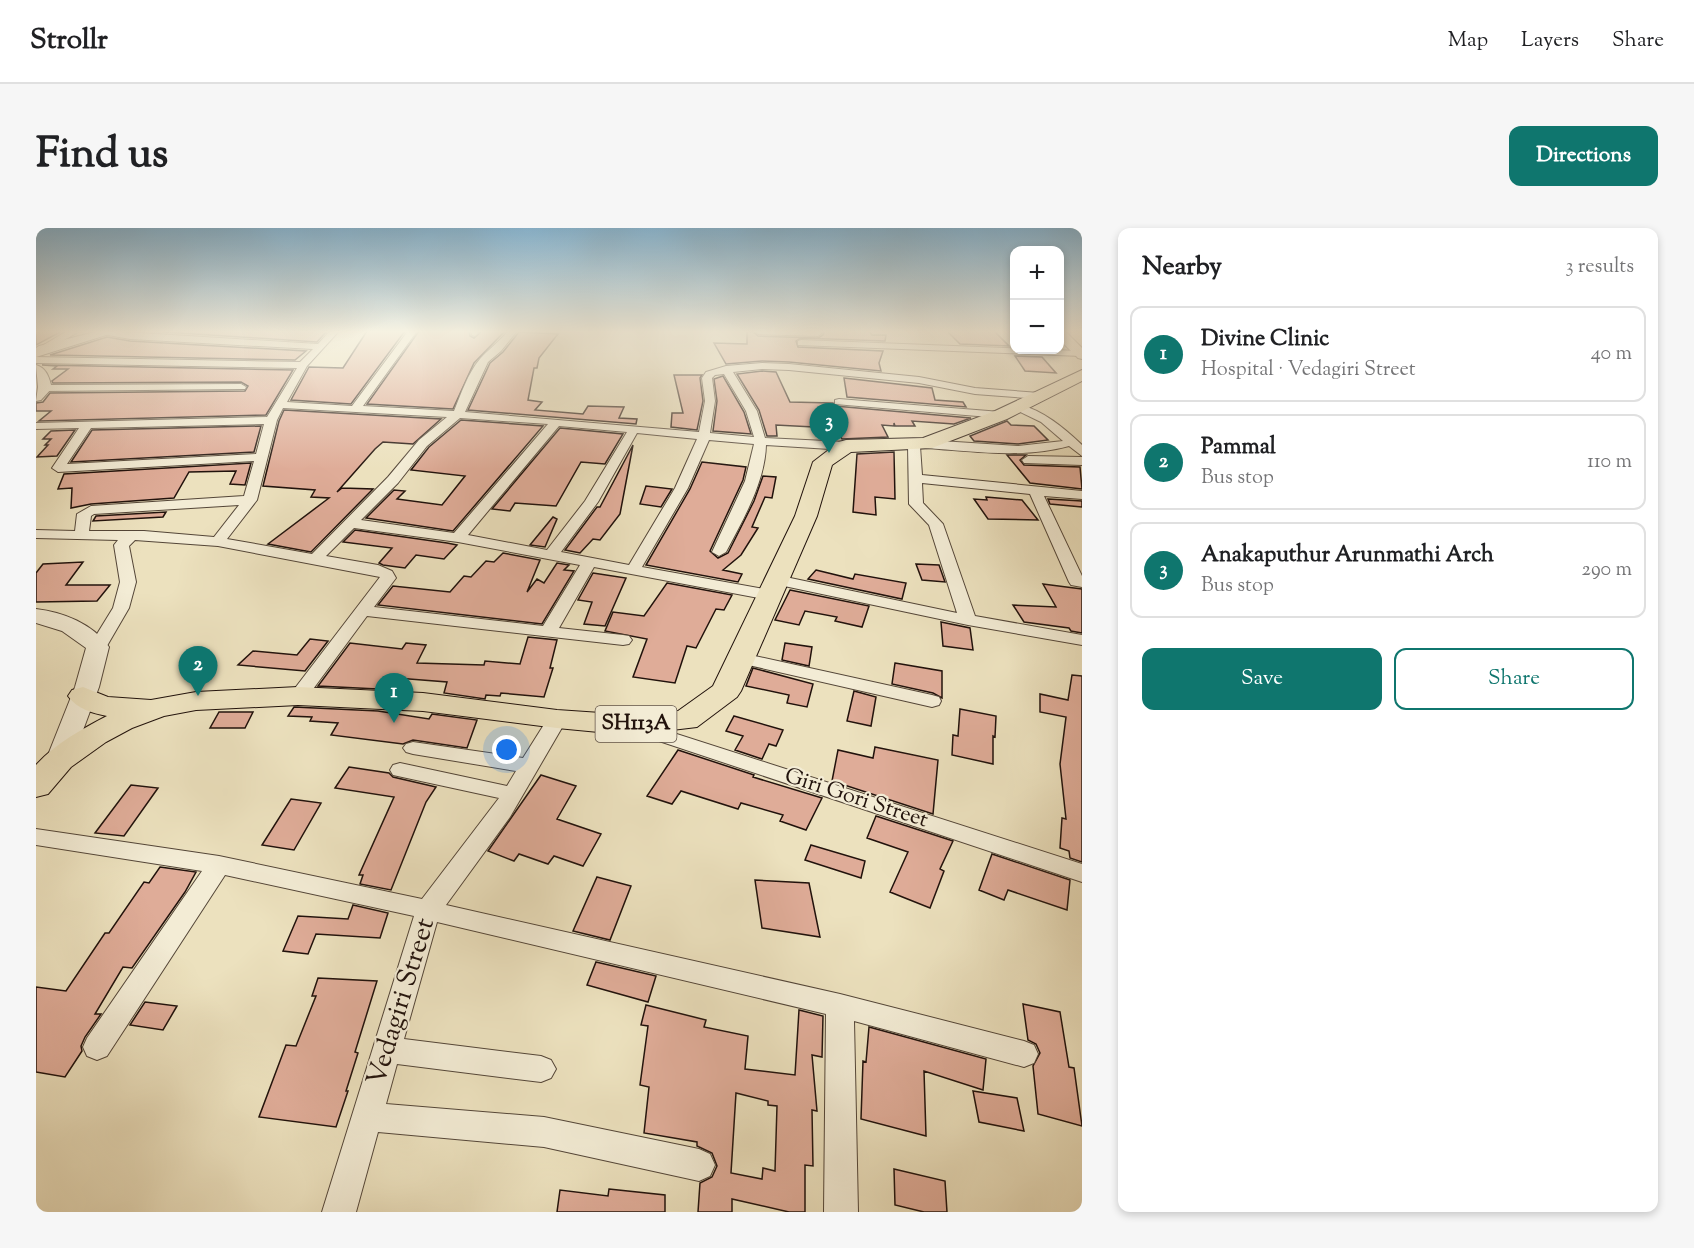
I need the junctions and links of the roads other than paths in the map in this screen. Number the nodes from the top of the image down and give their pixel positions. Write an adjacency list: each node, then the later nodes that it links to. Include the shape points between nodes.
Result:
1 (41, 377): 10 (street)
2 (296, 377): 12 (street)
3 (379, 377): 14 (street)
4 (476, 377): 15 (street)
5 (708, 377): 21 (street, via 711,403)
6 (731, 377): 22 (street, via 751,410)
7 (908, 377): 13 (street, via 975,391)
8 (1060, 377): 13 (main road)
9 (242, 387): 10 (street)
10 (40, 392)
11 (839, 402): 13 (street)
12 (280, 405): 14 (street); 16 (street)
13 (1020, 406): 23 (street, via 1038,413); 24 (main road)
14 (356, 408): 15 (street)
15 (458, 414): 17 (street); 34 (street, via 423,443)
16 (271, 420): 18 (street); 27 (street)
17 (556, 422): 20 (street); 38 (street)
18 (87, 425): 19 (street); 27 (street, via 58,468)
19 (36, 426)
20 (634, 429): 21 (street); 41 (street, via 591,502)
21 (704, 436): 22 (street); 44 (street, via 681,489)
22 (760, 441): 25 (street); 40 (street, via 738,517)
23 (1072, 442): 24 (street, via 1026,449); 26 (street)
24 (919, 445): 25 (main road); 30 (street)
25 (846, 446): 46 (main road, SH113A, via 823,462 806,516)
26 (1082, 452)
27 (262, 457): 33 (street)
28 (1013, 460): 29 (street)
29 (1082, 461)
30 (916, 478): 31 (street); 49 (street, via 916,504 936,524)
31 (1035, 492): 32 (street); 45 (street, via 1077,582)
32 (1082, 495)
33 (250, 500): 36 (street, via 91,510 84,514); 39 (street)
34 (350, 523): 38 (street); 42 (street)
35 (36, 534): 36 (street)
36 (81, 535): 37 (street)
37 (131, 536): 39 (street); 53 (street, via 121,545 128,582 121,608)
38 (458, 538): 41 (street)
39 (218, 542): 42 (street)
40 (719, 552)
41 (552, 555): 43 (street)
42 (315, 559): 47 (street, via 387,574)
43 (589, 562): 44 (street); 50 (street)
44 (633, 570): 46 (street)
45 (1082, 582)
46 (773, 587): 49 (street); 54 (main road, SH113A)
47 (364, 611): 50 (street); 56 (street)
48 (36, 616): 53 (street, via 46,616 83,632)
49 (968, 620): 52 (street)
50 (548, 632): 51 (street)
51 (624, 640)
52 (1082, 640)
53 (98, 647): 55 (street)
54 (741, 658): 57 (street); 60 (main road, SH113A, via 726,691 686,720)
55 (83, 696): 58 (main road, via 92,704 107,707); 62 (street)
56 (298, 696): 58 (main road, SH113A, via 196,701); 59 (main road, SH113A, via 423,702)
57 (932, 701)
58 (157, 708): 62 (main road, SH113A, via 121,721)
59 (557, 719): 60 (main road, SH113A); 63 (street, Vedagiri Street)
60 (630, 724): 69 (street, Giri Gori Street)
61 (413, 748): 63 (street)
62 (59, 760): 65 (main road, SH113A)
63 (530, 766): 66 (street, Vedagiri Street)
64 (400, 770): 66 (street)
65 (36, 786)
66 (513, 794): 70 (street, Vedagiri Street)
67 (36, 837): 68 (street)
68 (219, 865): 70 (street); 72 (street)
69 (1082, 873)
70 (428, 910): 71 (street); 73 (street, Vedagiri Street)
71 (840, 1006): 74 (street); 79 (street)
72 (97, 1047)
73 (387, 1050): 75 (street); 76 (street, Vedagiri Street)
74 (1024, 1054)
75 (541, 1069)
76 (367, 1116): 77 (street, via 544,1132); 78 (street, Vedagiri Street)
77 (699, 1165)
78 (339, 1212)
79 (841, 1212)

